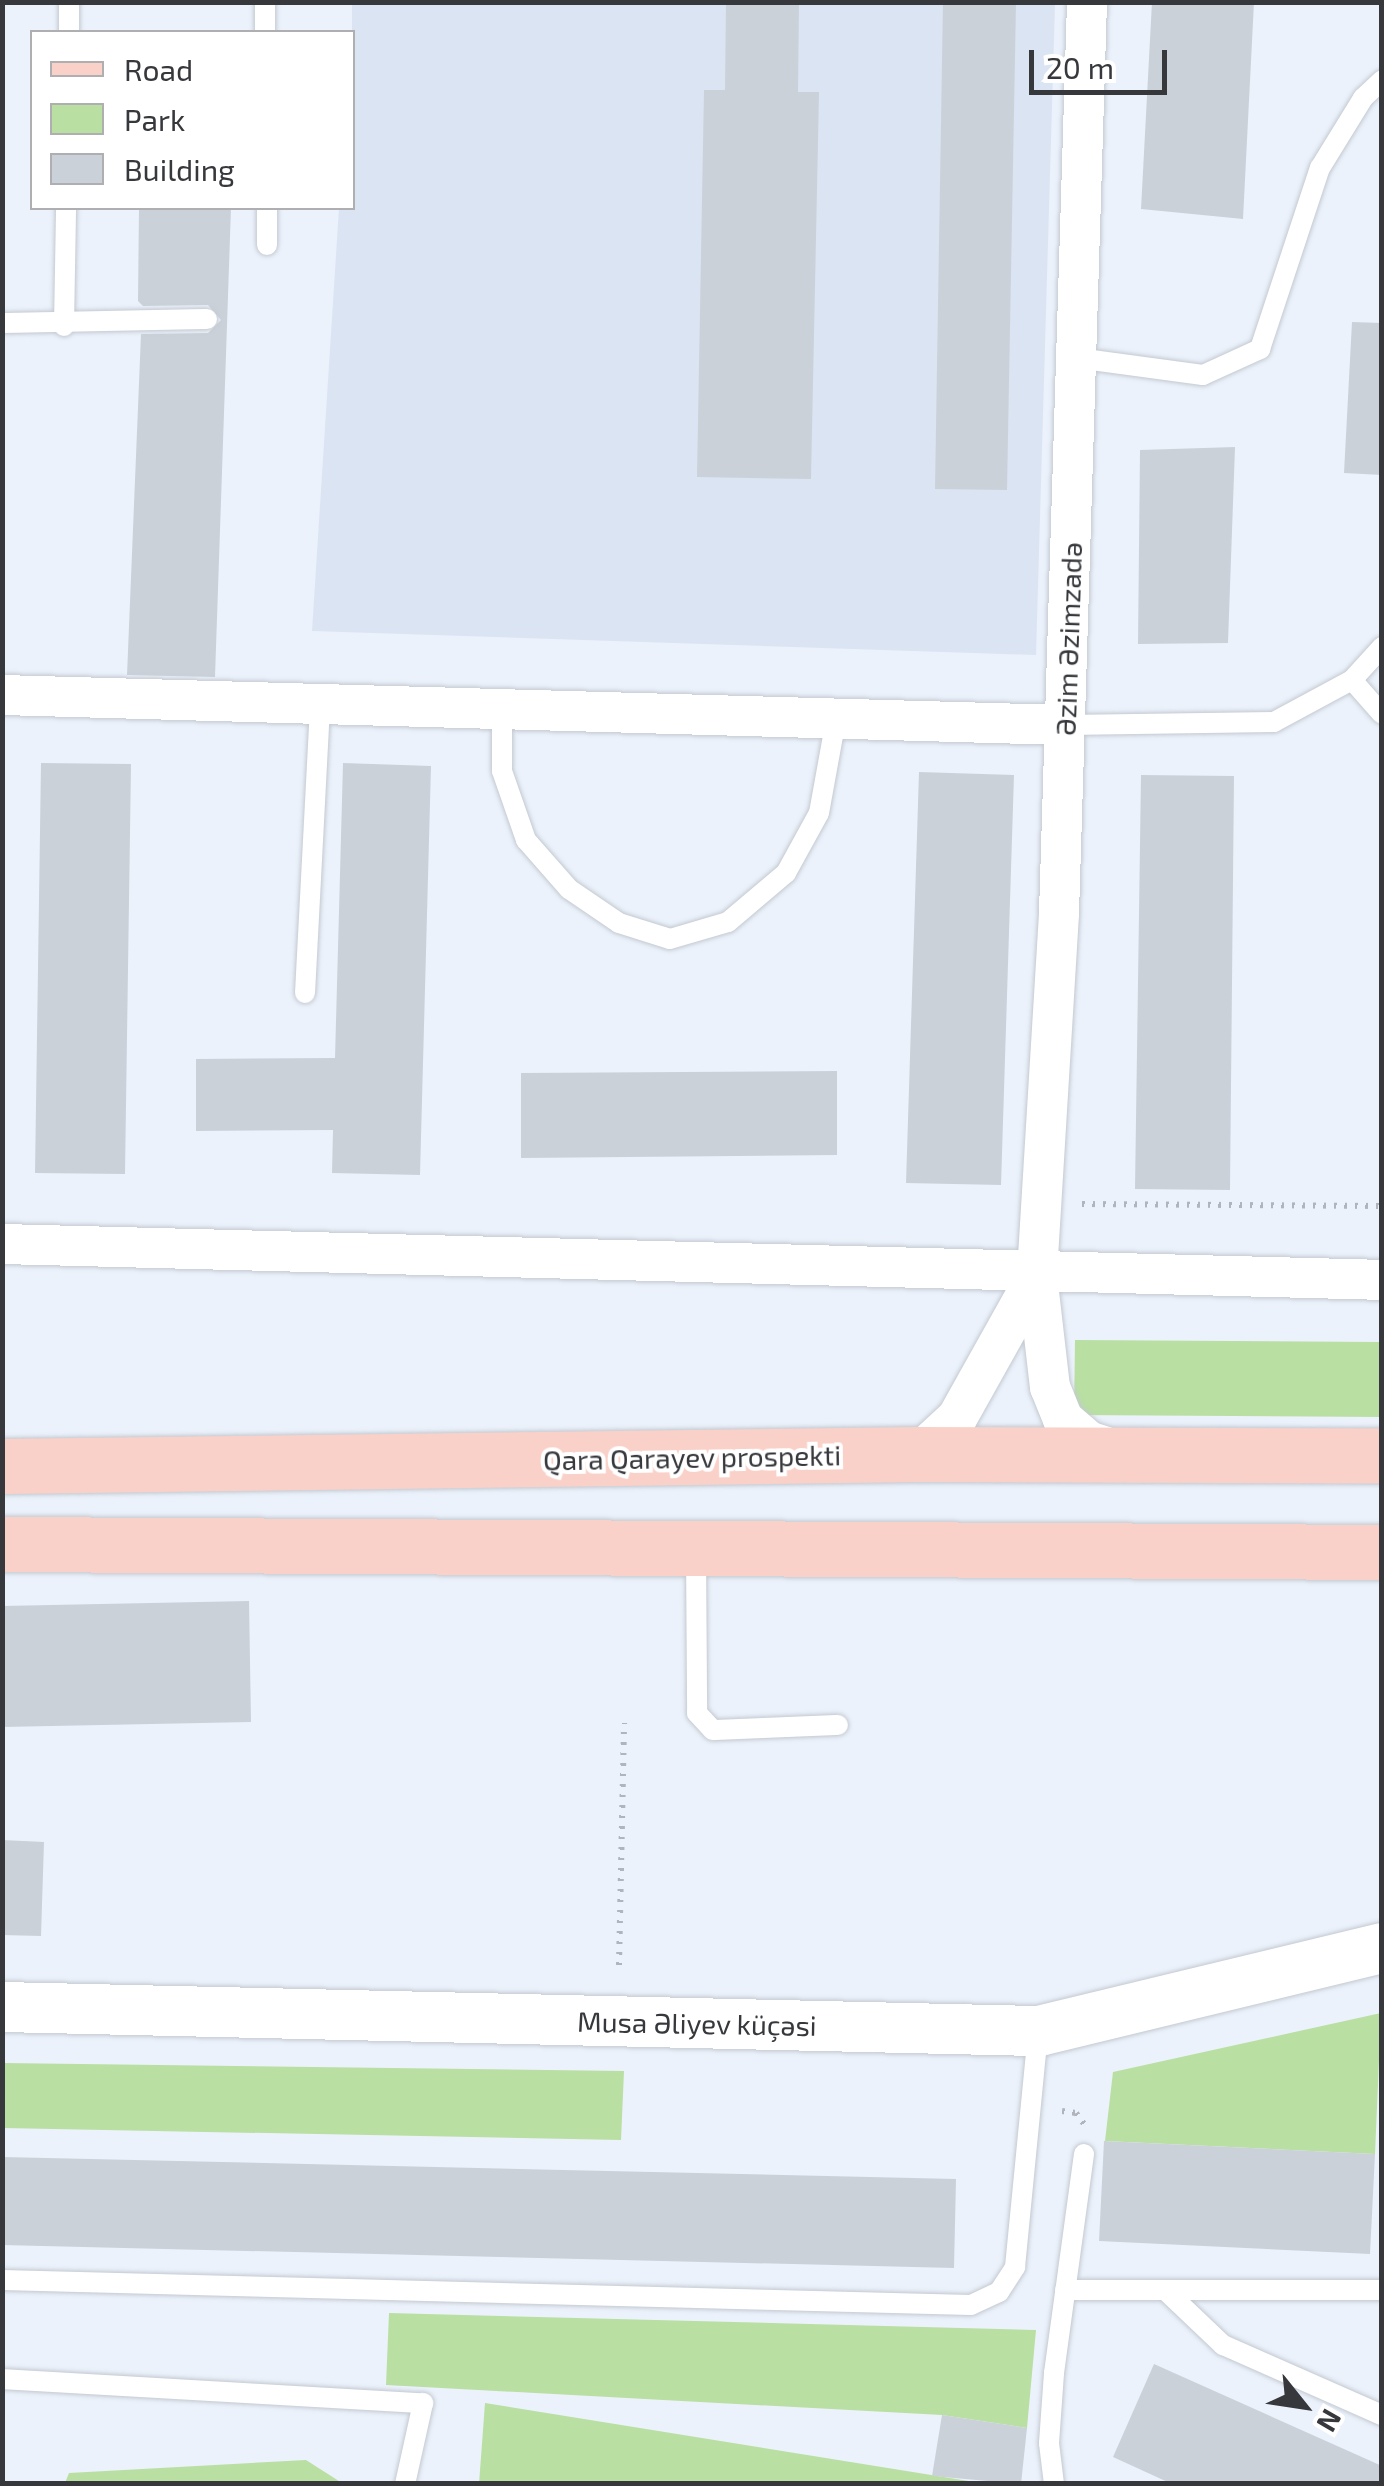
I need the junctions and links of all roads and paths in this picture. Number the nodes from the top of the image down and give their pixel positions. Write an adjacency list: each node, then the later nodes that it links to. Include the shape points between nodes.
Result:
1 (69, 2): 4 (lane)
2 (264, 2): 5 (lane)
3 (1087, 2): 13 (street, Əzim Əzimzadə)
4 (68, 30)
5 (265, 30)
6 (1382, 80): 13 (lane, via 1363,98 1320,168 1260,350 1202,375)
7 (66, 210): 12 (lane)
8 (266, 210): 9 (lane)
9 (267, 245)
10 (207, 319): 12 (lane)
11 (2, 323): 12 (lane)
12 (64, 326)
13 (1077, 358): 21 (street, Əzim Əzimzadə)
14 (1382, 647): 15 (lane)
15 (1352, 680): 19 (lane); 21 (lane, via 1274,722)
16 (2, 695): 17 (street)
17 (320, 704): 18 (street); 22 (lane)
18 (502, 709): 20 (street); 20 (lane, via 502,771 526,840 569,889 619,923 670,938 728,922 786,873 819,813)
19 (1382, 714)
20 (836, 719): 21 (street)
21 (1066, 726): 23 (street, Əzim Əzimzadə)
22 (305, 993)
23 (1041, 1204): 24 (path); 26 (street, Əzim Əzimzadə)
24 (1382, 1206)
25 (2, 1244): 26 (street)
26 (1037, 1274): 27 (street); 28 (street, via 957,1418); 29 (street, Əzim Əzimzadə, via 1050,1387 1063,1420 1088,1441)
27 (1382, 1280)
28 (918, 1454): 29 (main road, Qara Qarayev prospekti); 31 (main road, Qara Qarayev prospekti)
29 (1126, 1454): 30 (main road, Qara Qarayev prospekti)
30 (1382, 1456)
31 (2, 1466)
32 (2, 1544): 33 (main road)
33 (696, 1548): 34 (main road); 36 (lane, via 696,1713 713,1730)
34 (1382, 1552)
35 (624, 1723): 38 (path)
36 (838, 1725)
37 (1382, 1948): 40 (street, Musa Əliyev küçəsi)
38 (619, 1965)
39 (2, 2008): 40 (street, Musa Əliyev küçəsi)
40 (1038, 2031): 42 (lane, via 1015,2267 999,2292 970,2305)
41 (1084, 2154): 43 (lane)
42 (2, 2280)
43 (1065, 2290): 45 (lane); 49 (lane, via 1048,2443)
44 (1382, 2290): 45 (lane)
45 (1166, 2291): 47 (lane, via 1223,2345)
46 (2, 2380): 48 (lane, via 424,2403)
47 (1382, 2415)
48 (405, 2484)
49 (1054, 2484)

